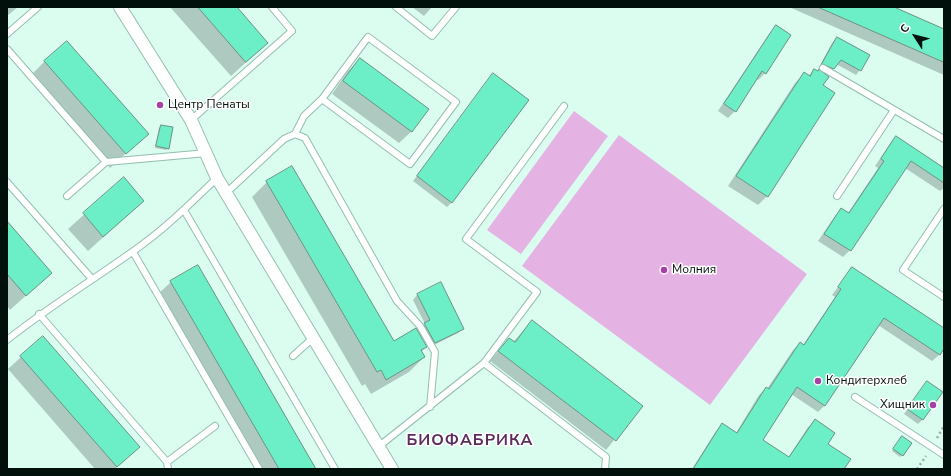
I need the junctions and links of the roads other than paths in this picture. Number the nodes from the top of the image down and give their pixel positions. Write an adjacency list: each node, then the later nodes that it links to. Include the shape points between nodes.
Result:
1 (38, 7): 6 (lane)
2 (120, 7): 12 (street)
3 (272, 7): 12 (lane, via 292,31)
4 (396, 7): 5 (lane, via 432,36)
5 (456, 7)
6 (7, 34)
7 (7, 50): 16 (lane)
8 (823, 68): 11 (lane)
9 (322, 99): 9 (lane, via 410,164 456,102 368,37); 13 (lane, via 304,116)
10 (564, 106): 31 (lane, via 466,239 537,292)
11 (894, 110): 14 (lane); 21 (lane)
12 (191, 120): 15 (street)
13 (295, 134): 19 (lane, via 284,139); 33 (lane, via 305,138 397,301 420,326 435,352)
14 (944, 139)
15 (207, 153): 16 (lane); 17 (street)
16 (106, 162): 20 (lane)
17 (217, 178): 19 (street); 23 (lane)
18 (7, 182): 25 (lane)
19 (226, 193): 28 (street)
20 (67, 196)
21 (837, 196)
22 (944, 209): 26 (lane, via 903,270)
23 (184, 210): 24 (lane); 40 (lane)
24 (133, 252): 25 (lane); 39 (lane)
25 (92, 279): 27 (lane)
26 (944, 297)
27 (39, 314): 29 (lane); 37 (lane)
28 (314, 338): 30 (lane); 35 (street)
29 (7, 340)
30 (293, 356)
31 (484, 363): 33 (lane); 42 (lane, via 606,457)
32 (855, 397): 36 (lane)
33 (430, 407): 35 (lane)
34 (215, 426): 37 (lane)
35 (378, 447): 41 (street)
36 (944, 455)
37 (167, 462): 38 (lane)
38 (168, 469)
39 (259, 469)
40 (335, 469)
41 (391, 469)
42 (605, 469)

